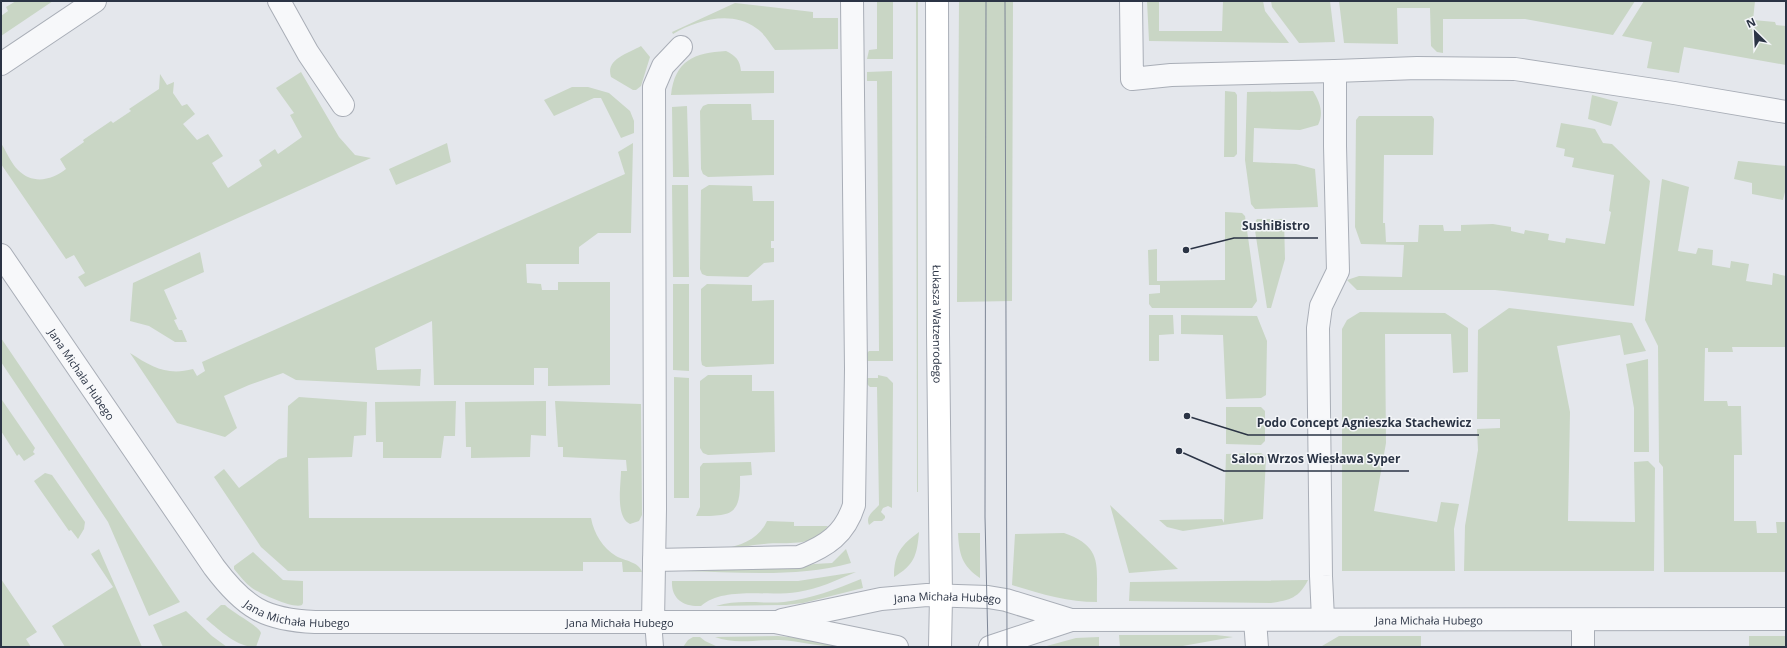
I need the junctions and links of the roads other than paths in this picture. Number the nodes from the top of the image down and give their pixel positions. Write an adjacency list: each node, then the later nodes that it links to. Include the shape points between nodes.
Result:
1 (95, 1): 7 (street)
2 (279, 1): 9 (street, via 308,53)
3 (852, 1): 12 (street, via 856,369 854,505 851,514 846,524 828,542 799,557)
4 (937, 1): 13 (street, Łukasza Watzenrodego)
5 (1131, 1): 8 (street, via 1132,79 1171,75)
6 (681, 46): 12 (street, via 663,66 654,87)
7 (1, 64)
8 (1336, 71): 10 (street, via 1417,68 1515,69); 14 (street, via 1338,271 1321,306 1318,328 1321,576)
9 (342, 105)
10 (1786, 112)
11 (1, 255): 19 (street, Jana Michała Hubego, via 214,567 235,593 251,607 280,618 315,622)
12 (654, 560): 19 (street)
13 (941, 597): 15 (street, Jana Michała Hubego, via 988,597 1006,600); 20 (street, Jana Michała Hubego, via 881,599); 23 (street, Łukasza Watzenrodego)
14 (1324, 619): 16 (street, Jana Michała Hubego); 17 (street, Jana Michała Hubego)
15 (1071, 620): 16 (street, Jana Michała Hubego); 24 (street, Jana Michała Hubego)
16 (1255, 620): 25 (street)
17 (1583, 620): 18 (street, Jana Michała Hubego); 26 (street)
18 (1786, 620)
19 (653, 621): 20 (street, Jana Michała Hubego); 21 (lane)
20 (775, 622): 22 (street, Jana Michała Hubego)
21 (655, 647)
22 (897, 647)
23 (940, 647)
24 (990, 647)
25 (1257, 647)
26 (1583, 647)

